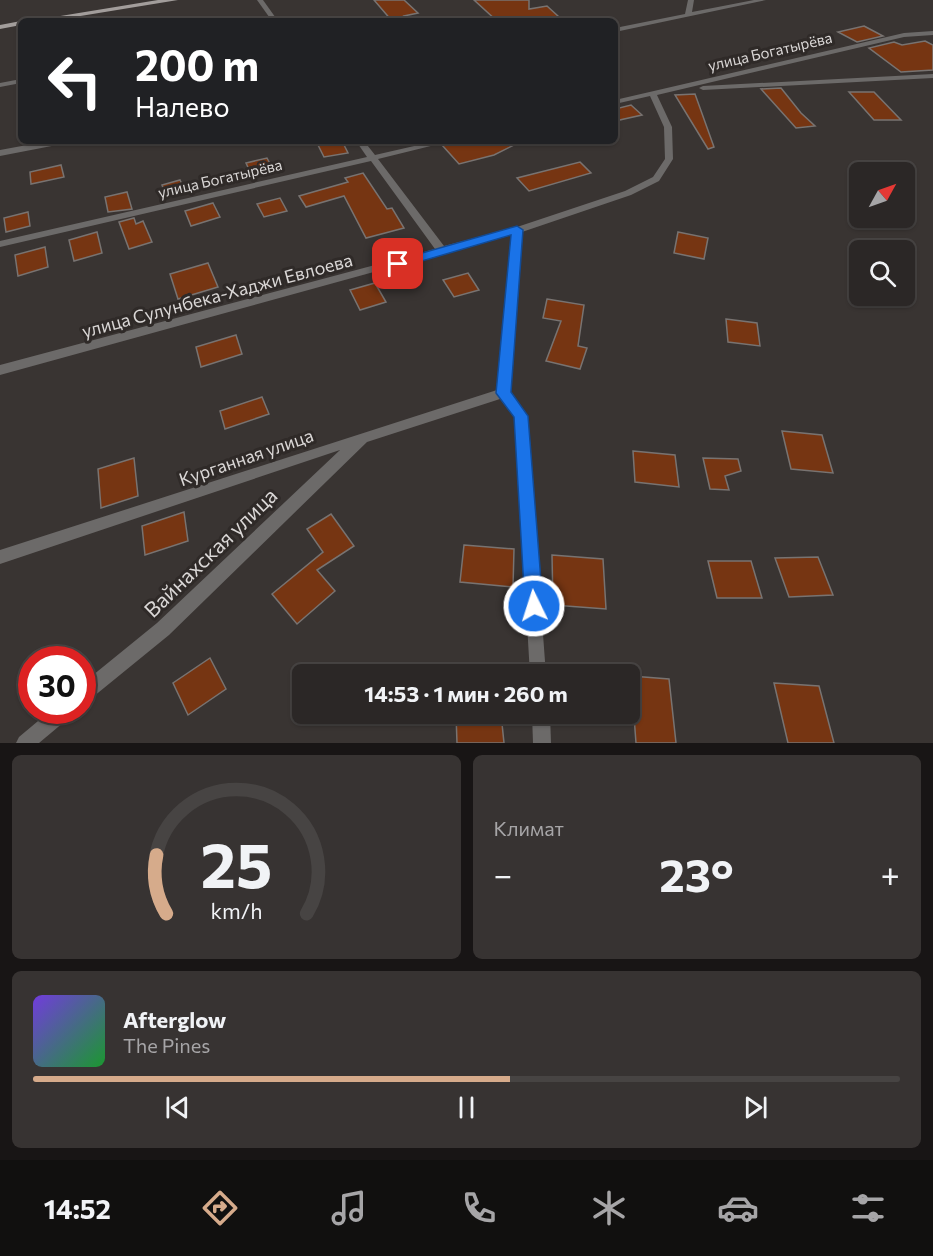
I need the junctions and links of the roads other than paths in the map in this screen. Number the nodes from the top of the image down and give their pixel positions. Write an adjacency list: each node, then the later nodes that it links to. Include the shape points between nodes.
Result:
1 (174, 0): 6 (main road)
2 (260, 0): 7 (street)
3 (691, 0): 5 (street)
4 (763, 0): 5 (street)
5 (688, 15): 10 (street)
6 (54, 18)
7 (273, 18)
8 (18, 24): 9 (main road)
9 (0, 27)
10 (618, 29)
11 (933, 33): 15 (street, улица Богатырёва, via 904,35)
12 (933, 76): 15 (street)
13 (18, 82): 14 (street)
14 (0, 85)
15 (668, 90): 16 (street, улица Богатырёва)
16 (652, 94): 17 (street, улица Богатырёва); 23 (street, улица Сулунбека-Хаджи Евлоева, via 668,128 669,159 656,179 628,193)
17 (618, 101)
18 (46, 144): 21 (street)
19 (362, 144): 22 (street)
20 (434, 144): 22 (street, улица Богатырёва)
21 (0, 153)
22 (372, 158): 24 (street, улица Богатырёва); 25 (street)
23 (517, 230): 25 (street, улица Сулунбека-Хаджи Евлоева); 27 (street)
24 (0, 244)
25 (442, 252): 26 (street, улица Сулунбека-Хаджи Евлоева)
26 (0, 370)
27 (503, 393): 28 (street, Курганная улица); 30 (street, via 521,416)
28 (364, 436): 29 (street, Курганная улица); 31 (street, Вайнахская улица, via 162,629)
29 (0, 557)
30 (537, 664)
31 (96, 683)
32 (49, 724): 34 (street)
33 (541, 724): 35 (street)
34 (26, 743)
35 (542, 743)

